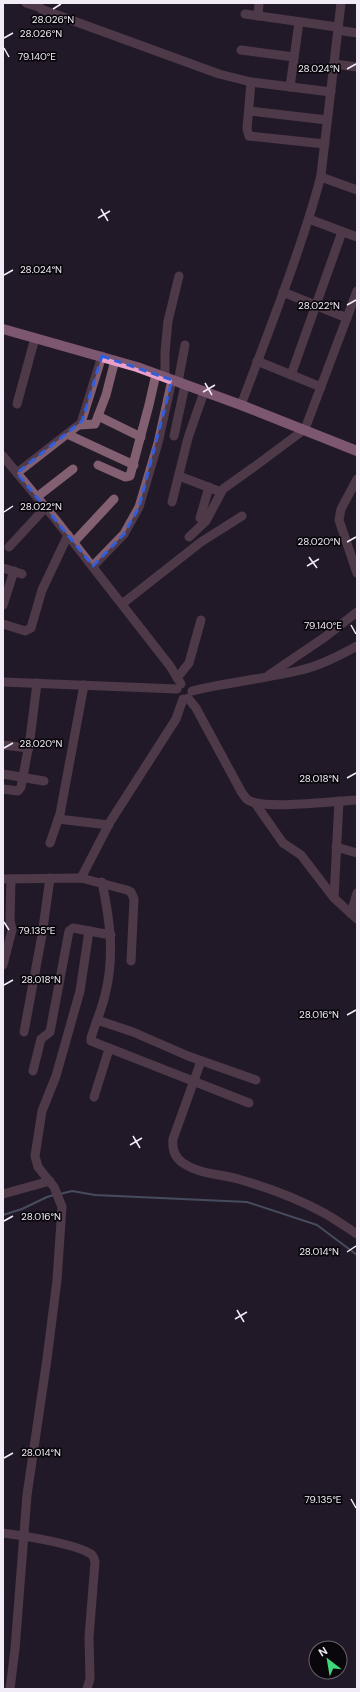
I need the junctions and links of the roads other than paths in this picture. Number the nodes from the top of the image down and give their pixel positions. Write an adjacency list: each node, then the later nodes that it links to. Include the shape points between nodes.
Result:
1 (26, 3): 4 (street)
2 (259, 3): 6 (street)
3 (341, 3): 8 (street)
4 (38, 5): 14 (street, via 219,74)
5 (245, 14): 6 (street)
6 (258, 16): 7 (street)
7 (299, 22): 8 (street); 11 (street)
8 (337, 29): 9 (street); 12 (street)
9 (357, 33)
10 (241, 50): 11 (street)
11 (294, 57): 15 (street)
12 (334, 64): 13 (street); 16 (street)
13 (357, 67)
14 (251, 82): 15 (street); 17 (street)
15 (290, 87): 16 (street)
16 (331, 92): 18 (street)
17 (249, 111): 18 (street); 19 (street, via 247,134 250,137)
18 (328, 120): 19 (street)
19 (325, 144): 20 (street)
20 (321, 177): 21 (street); 22 (street)
21 (357, 188)
22 (309, 220): 23 (street); 27 (street)
23 (342, 232): 24 (street); 28 (street)
24 (357, 237)
25 (179, 276): 37 (street, via 168,321 165,352)
26 (357, 291): 29 (street)
27 (283, 292): 28 (street); 35 (street)
28 (316, 305): 29 (street); 36 (street)
29 (347, 318): 38 (street)
30 (3, 329): 31 (main road)
31 (35, 338): 33 (main road); 40 (street)
32 (185, 345): 37 (street)
33 (102, 356): 34 (main road); 43 (street)
34 (115, 360): 37 (main road); 42 (street)
35 (257, 362): 36 (street); 41 (street)
36 (291, 375): 38 (street)
37 (171, 380): 39 (main road); 46 (street); 47 (street); 67 (street, via 158,443 139,507 124,534)
38 (321, 388): 44 (street)
39 (204, 392): 41 (main road); 54 (street, via 188,438)
40 (17, 404)
41 (241, 405): 44 (main road)
42 (98, 416): 43 (street, via 93,426); 47 (street)
43 (79, 425): 45 (street)
44 (304, 429): 48 (main road); 57 (street)
45 (67, 434): 50 (street); 53 (street)
46 (174, 436)
47 (141, 437): 50 (street)
48 (357, 451)
49 (3, 456): 53 (street)
50 (134, 465): 51 (street, via 128,478)
51 (98, 466)
52 (73, 470): 58 (street)
53 (17, 473): 58 (street)
54 (179, 476): 56 (street); 60 (street)
55 (357, 480): 69 (street, via 341,509 339,520)
56 (209, 487): 57 (street); 63 (street)
57 (221, 492): 64 (street, via 206,521)
58 (37, 497): 61 (street)
59 (114, 499): 65 (street)
60 (172, 502)
61 (46, 507): 65 (street); 66 (street)
62 (242, 516): 70 (street, via 202,542)
63 (200, 518)
64 (189, 537)
65 (71, 539): 67 (street); 74 (street, via 42,590 31,628 25,631)
66 (9, 547)
67 (92, 566): 70 (street)
68 (3, 568): 71 (street, via 18,572)
69 (357, 573)
70 (122, 604): 79 (street)
71 (3, 605)
72 (357, 612): 76 (street)
73 (201, 620): 79 (street, via 189,663)
74 (3, 624)
75 (357, 646): 76 (street, via 302,670)
76 (266, 677): 81 (street, via 218,684)
77 (3, 682): 78 (street)
78 (37, 683): 80 (street); 83 (street)
79 (178, 684): 80 (street); 81 (street, via 177,694); 81 (street, via 188,684)
80 (84, 685): 91 (street)
81 (188, 696): 90 (street, via 245,797); 92 (street)
82 (3, 745): 83 (street)
83 (29, 748): 85 (street)
84 (3, 774): 85 (street)
85 (24, 777): 86 (street); 87 (street, via 18,791)
86 (44, 781)
87 (3, 789)
88 (357, 800): 89 (street)
89 (338, 801): 90 (street); 94 (street)
90 (255, 803): 101 (street, via 276,835 301,855)
91 (58, 819): 92 (street); 93 (street)
92 (109, 825): 97 (street)
93 (50, 843)
94 (336, 847): 95 (street); 101 (street)
95 (357, 853)
96 (50, 878): 97 (street); 98 (street); 108 (street)
97 (81, 878): 99 (street)
98 (7, 879): 106 (street, via 12,930)
99 (102, 882): 104 (street); 105 (street, via 127,890 134,896)
100 (357, 893): 102 (street)
101 (334, 898): 102 (street)
102 (354, 917)
103 (89, 931): 104 (street); 111 (street, via 73,928 69,931 50,1032 42,1037); 116 (street, via 80,991 56,1076 41,1115 35,1156 36,1164)
104 (111, 935): 107 (street, via 111,969)
105 (131, 961)
106 (3, 965)
107 (97, 1020): 109 (street, via 91,1041); 110 (street)
108 (24, 1032)
109 (109, 1049): 113 (street); 114 (street)
110 (202, 1061): 112 (street); 113 (street)
111 (33, 1072)
112 (256, 1080)
113 (194, 1082): 115 (street); 118 (street, via 173,1139 172,1147 182,1162 193,1168 238,1179 295,1200 323,1212)
114 (94, 1097)
115 (249, 1103)
116 (52, 1184): 117 (street); 120 (street, via 62,1207 57,1280 27,1495)
117 (3, 1194)
118 (357, 1234)
119 (3, 1533): 120 (street)
120 (24, 1536): 121 (street); 122 (street, via 76,1547 94,1558 89,1637 90,1679)
121 (10, 1689)
122 (86, 1689)

